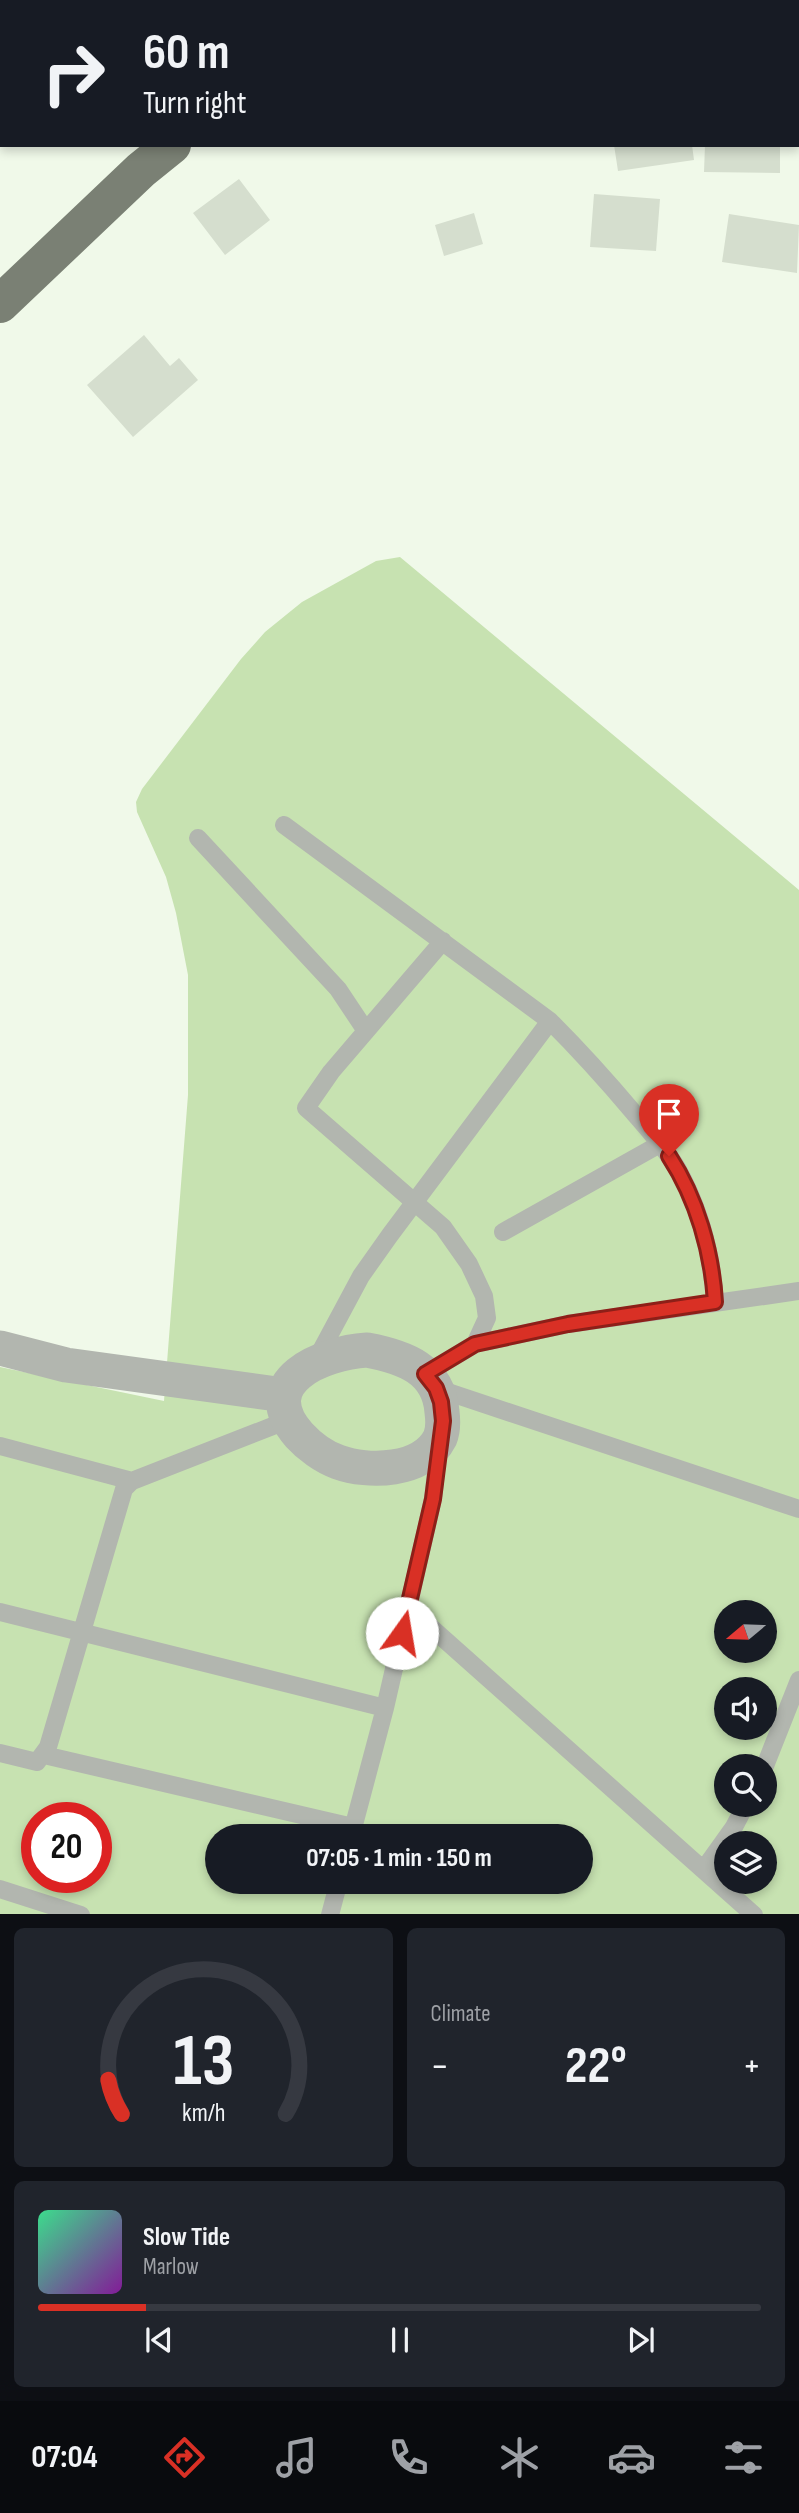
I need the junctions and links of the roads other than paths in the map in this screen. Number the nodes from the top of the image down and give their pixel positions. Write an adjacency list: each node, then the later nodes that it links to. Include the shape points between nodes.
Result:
1 (170, 147): 2 (main road)
2 (0, 304)
3 (284, 825): 5 (lane)
4 (198, 838): 7 (lane, via 338,989)
5 (443, 941): 6 (lane); 7 (lane)
6 (550, 1021): 8 (lane); 9 (lane)
7 (366, 1031): 9 (lane, via 306,1108)
8 (660, 1144): 10 (lane); 12 (lane, via 677,1169 698,1218 713,1273)
9 (414, 1201): 13 (lane, via 443,1227 484,1296 487,1318); 15 (lane, via 361,1276)
10 (503, 1232)
11 (799, 1291): 12 (lane)
12 (715, 1302): 13 (lane, via 568,1324)
13 (475, 1344): 16 (lane)
14 (0, 1348): 17 (street)
15 (314, 1363): 16 (street, via 333,1354 367,1350 407,1360); 17 (street, via 288,1384)
16 (430, 1381): 18 (street, via 441,1402); 21 (lane)
17 (286, 1408): 18 (street, via 299,1436 316,1451 364,1468 390,1468 412,1461 425,1455); 20 (lane)
18 (440, 1438): 22 (lane, via 433,1499)
19 (0, 1446): 20 (lane)
20 (132, 1480): 24 (lane, via 124,1489)
21 (799, 1509)
22 (408, 1607): 26 (lane); 33 (lane)
23 (0, 1612): 24 (lane)
24 (82, 1632): 26 (lane); 29 (lane)
25 (799, 1679): 28 (lane)
26 (385, 1708): 32 (lane)
27 (0, 1754): 29 (lane, via 37,1762)
28 (770, 1754)
29 (44, 1755): 31 (lane)
30 (739, 1817): 33 (lane)
31 (320, 1824)
32 (354, 1824)
33 (704, 1869): 38 (lane)
34 (0, 1889): 36 (lane)
35 (335, 1894): 37 (lane)
36 (80, 1914)
37 (330, 1914)
38 (754, 1914)

